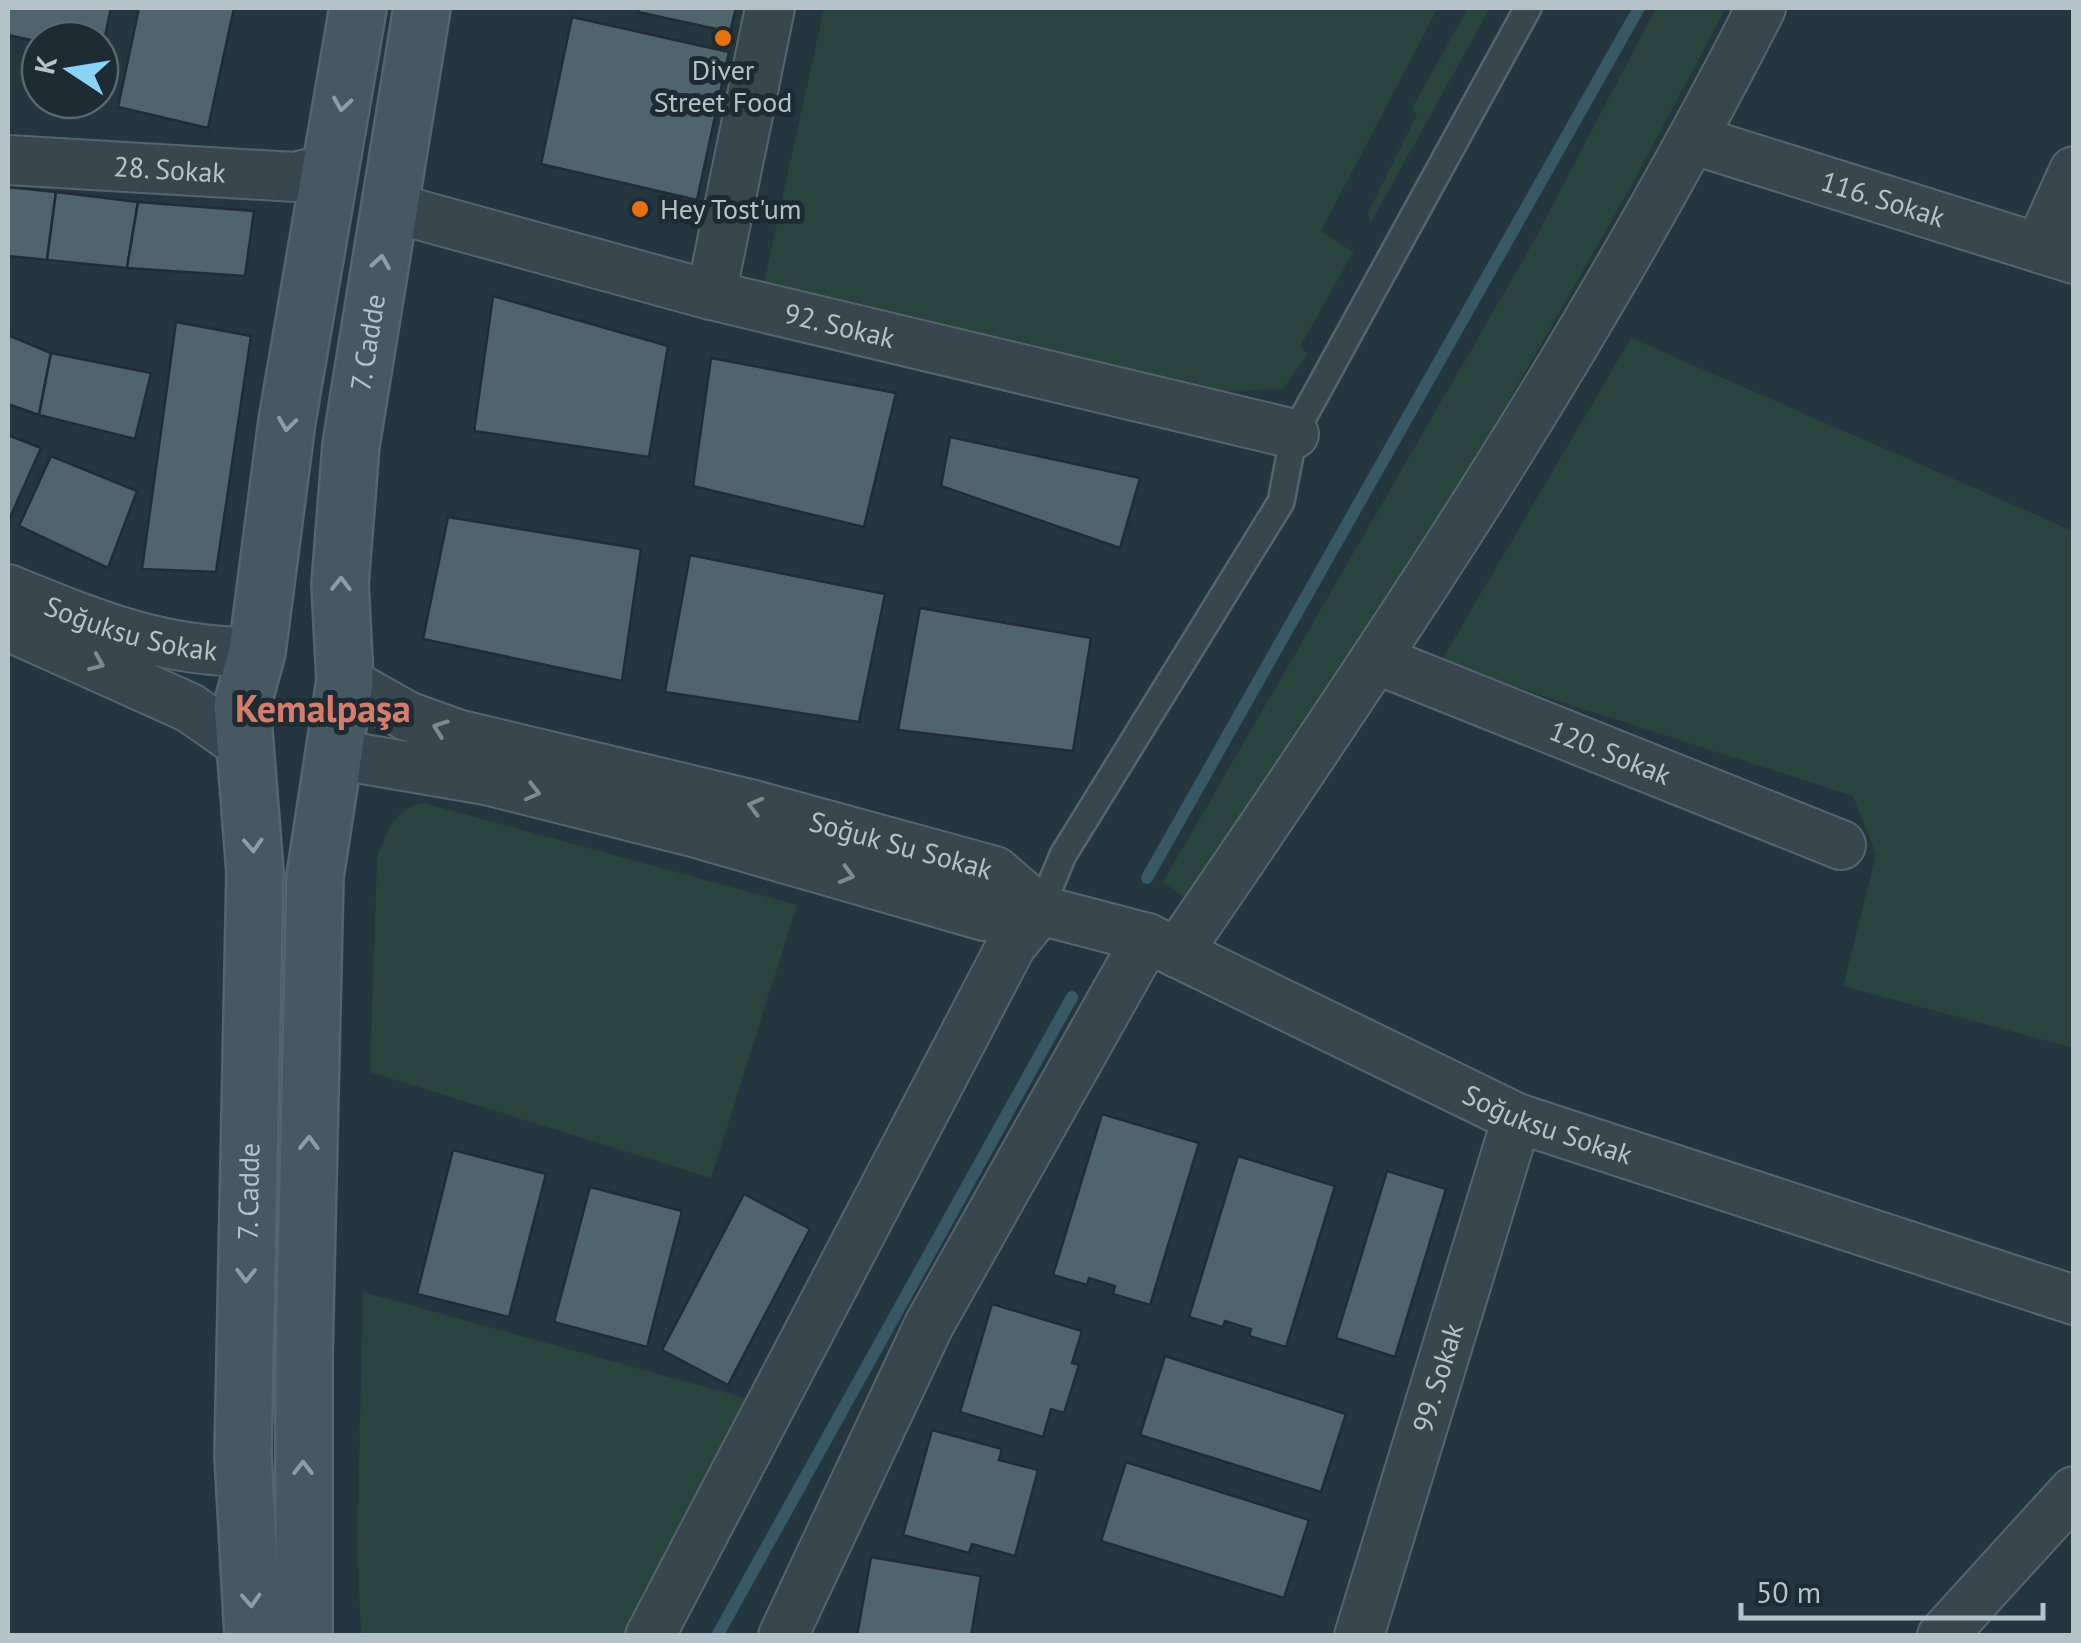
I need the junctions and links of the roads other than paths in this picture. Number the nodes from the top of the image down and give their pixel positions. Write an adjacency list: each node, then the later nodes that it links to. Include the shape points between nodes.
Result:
1 (358, 8): 8 (main road, one-way to 8)
2 (422, 8): 10 (main road, 7. Cadde)
3 (770, 8): 12 (street)
4 (1528, 8): 13 (lane)
5 (1760, 8): 6 (street)
6 (1694, 140): 11 (street, 116. Sokak); 17 (street, via 1596,313)
7 (8, 160): 8 (street, 28. Sokak, via 294,177)
8 (332, 168): 16 (main road, one-way to 16, via 287,420)
9 (2074, 171): 11 (street)
10 (390, 206): 12 (street, 92. Sokak); 18 (main road, 7. Cadde, one-way to 10, via 340,584 352,445)
11 (2056, 254)
12 (710, 296): 13 (street, 92. Sokak)
13 (1294, 434): 22 (lane, via 1281,502 1063,855)
14 (8, 588): 16 (street, Soğuksu Sokak, via 118,634 190,651)
15 (8, 626): 19 (street, Soğuksu Sokak, one-way to 19, via 190,708)
16 (257, 652): 18 (main road, via 285,652); 19 (main road, 7. Cadde, via 242,706)
17 (1378, 660): 21 (street, 120. Sokak); 23 (street)
18 (345, 681): 20 (main road, 7. Cadde); 22 (street, Soğuk Su Sokak, one-way to 18, via 995,870 457,734 407,716)
19 (246, 748): 20 (main road); 27 (main road, 7. Cadde, one-way to 27, via 254,872 243,1454)
20 (334, 754): 22 (street, Soğuk Su Sokak, one-way to 22, via 452,773 618,813 984,916); 28 (main road, one-way to 20, via 315,876)
21 (1841, 845)
22 (1040, 910): 23 (street, Soğuksu Sokak); 29 (street, via 1011,946)
23 (1162, 945): 24 (street, Soğuksu Sokak); 30 (street, via 929,1325)
24 (1517, 1118): 25 (street, Soğuksu Sokak); 31 (street, 99. Sokak)
25 (2074, 1300)
26 (2074, 1492): 32 (street)
27 (253, 1636)
28 (304, 1636)
29 (650, 1636)
30 (784, 1636)
31 (1359, 1636)
32 (1942, 1636)

